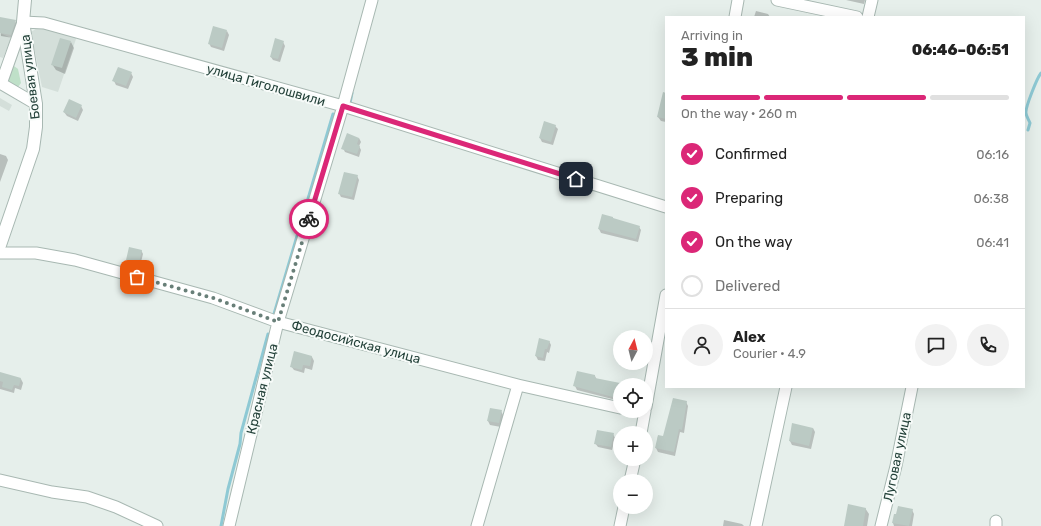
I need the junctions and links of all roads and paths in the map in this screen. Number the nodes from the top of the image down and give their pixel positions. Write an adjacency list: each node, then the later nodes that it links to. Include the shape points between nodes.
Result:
1 (25, 0): 9 (street, Боевая улица)
2 (372, 0): 12 (street, Красная улица)
3 (738, 0): 6 (street)
4 (777, 0): 7 (street)
5 (872, 0): 8 (street)
6 (735, 16)
7 (852, 16)
8 (868, 16)
9 (24, 22): 10 (street); 11 (street, Боевая улица); 12 (street, улица Гиголошвили, via 44,23)
10 (1, 83): 11 (street)
11 (36, 104): 14 (street, Боевая улица, via 33,149)
12 (343, 106): 13 (street, улица Гиголошвили); 17 (street, Красная улица)
13 (665, 207)
14 (0, 245)
15 (0, 253): 17 (street, Феодосийская улица, via 36,252 75,260 213,298)
16 (665, 300): 18 (street)
17 (278, 322): 19 (street, Феодосийская улица); 26 (street, Красная улица)
18 (650, 378)
19 (518, 385): 22 (street, Феодосийская улица); 27 (street)
20 (786, 388): 29 (street)
21 (912, 388): 30 (street, Луговая улица)
22 (613, 406)
23 (0, 480): 25 (street, via 87,497)
24 (623, 514): 28 (street)
25 (158, 526)
26 (229, 526)
27 (477, 526)
28 (620, 526)
29 (756, 526)
30 (881, 526)

